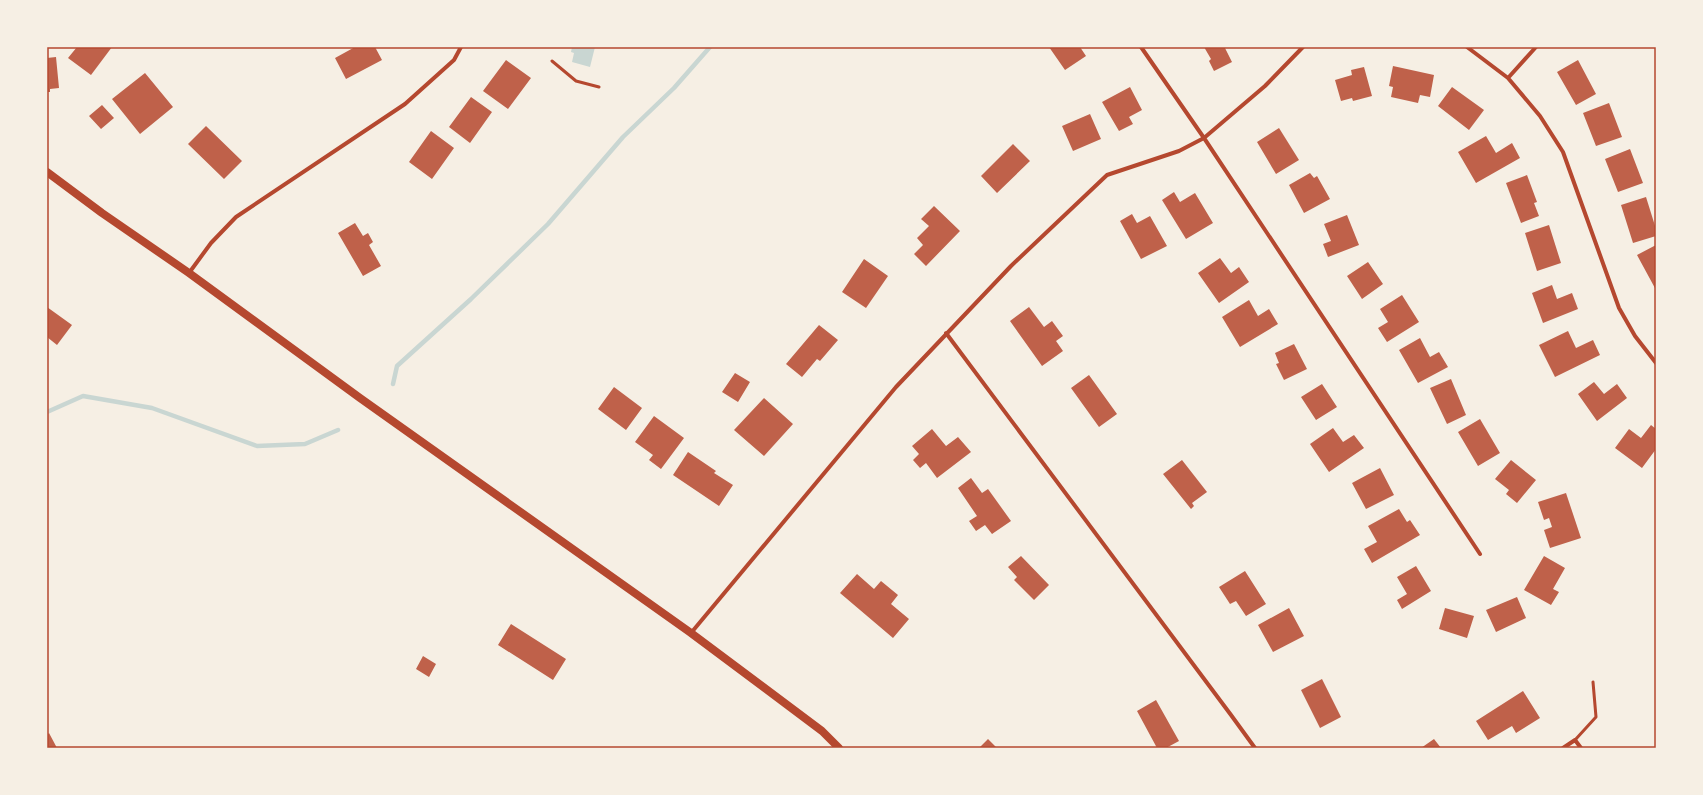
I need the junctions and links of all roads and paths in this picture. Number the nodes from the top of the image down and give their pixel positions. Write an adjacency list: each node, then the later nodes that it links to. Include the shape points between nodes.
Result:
1 (461, 47): 11 (street, via 454,60 405,104 236,217)
2 (1140, 47): 9 (street)
3 (1303, 47): 9 (street, via 1264,86)
4 (1467, 47): 7 (street)
5 (1536, 47): 7 (street)
6 (552, 62): 8 (lane, via 576,81)
7 (1508, 78): 13 (street, via 1540,116 1563,152 1620,308 1635,336)
8 (599, 88)
9 (1204, 138): 12 (street, via 1179,151 1107,175 1011,266); 14 (street)
10 (47, 172): 11 (main road)
11 (189, 273): 15 (main road)
12 (946, 333): 15 (street, via 896,387); 19 (street)
13 (1656, 363)
14 (1480, 554)
15 (691, 633): 18 (main road, via 816,727)
16 (1593, 682): 17 (lane, via 1596,717)
17 (1575, 740): 20 (street); 21 (street)
18 (839, 748)
19 (1254, 748)
20 (1563, 748)
21 (1581, 748)

